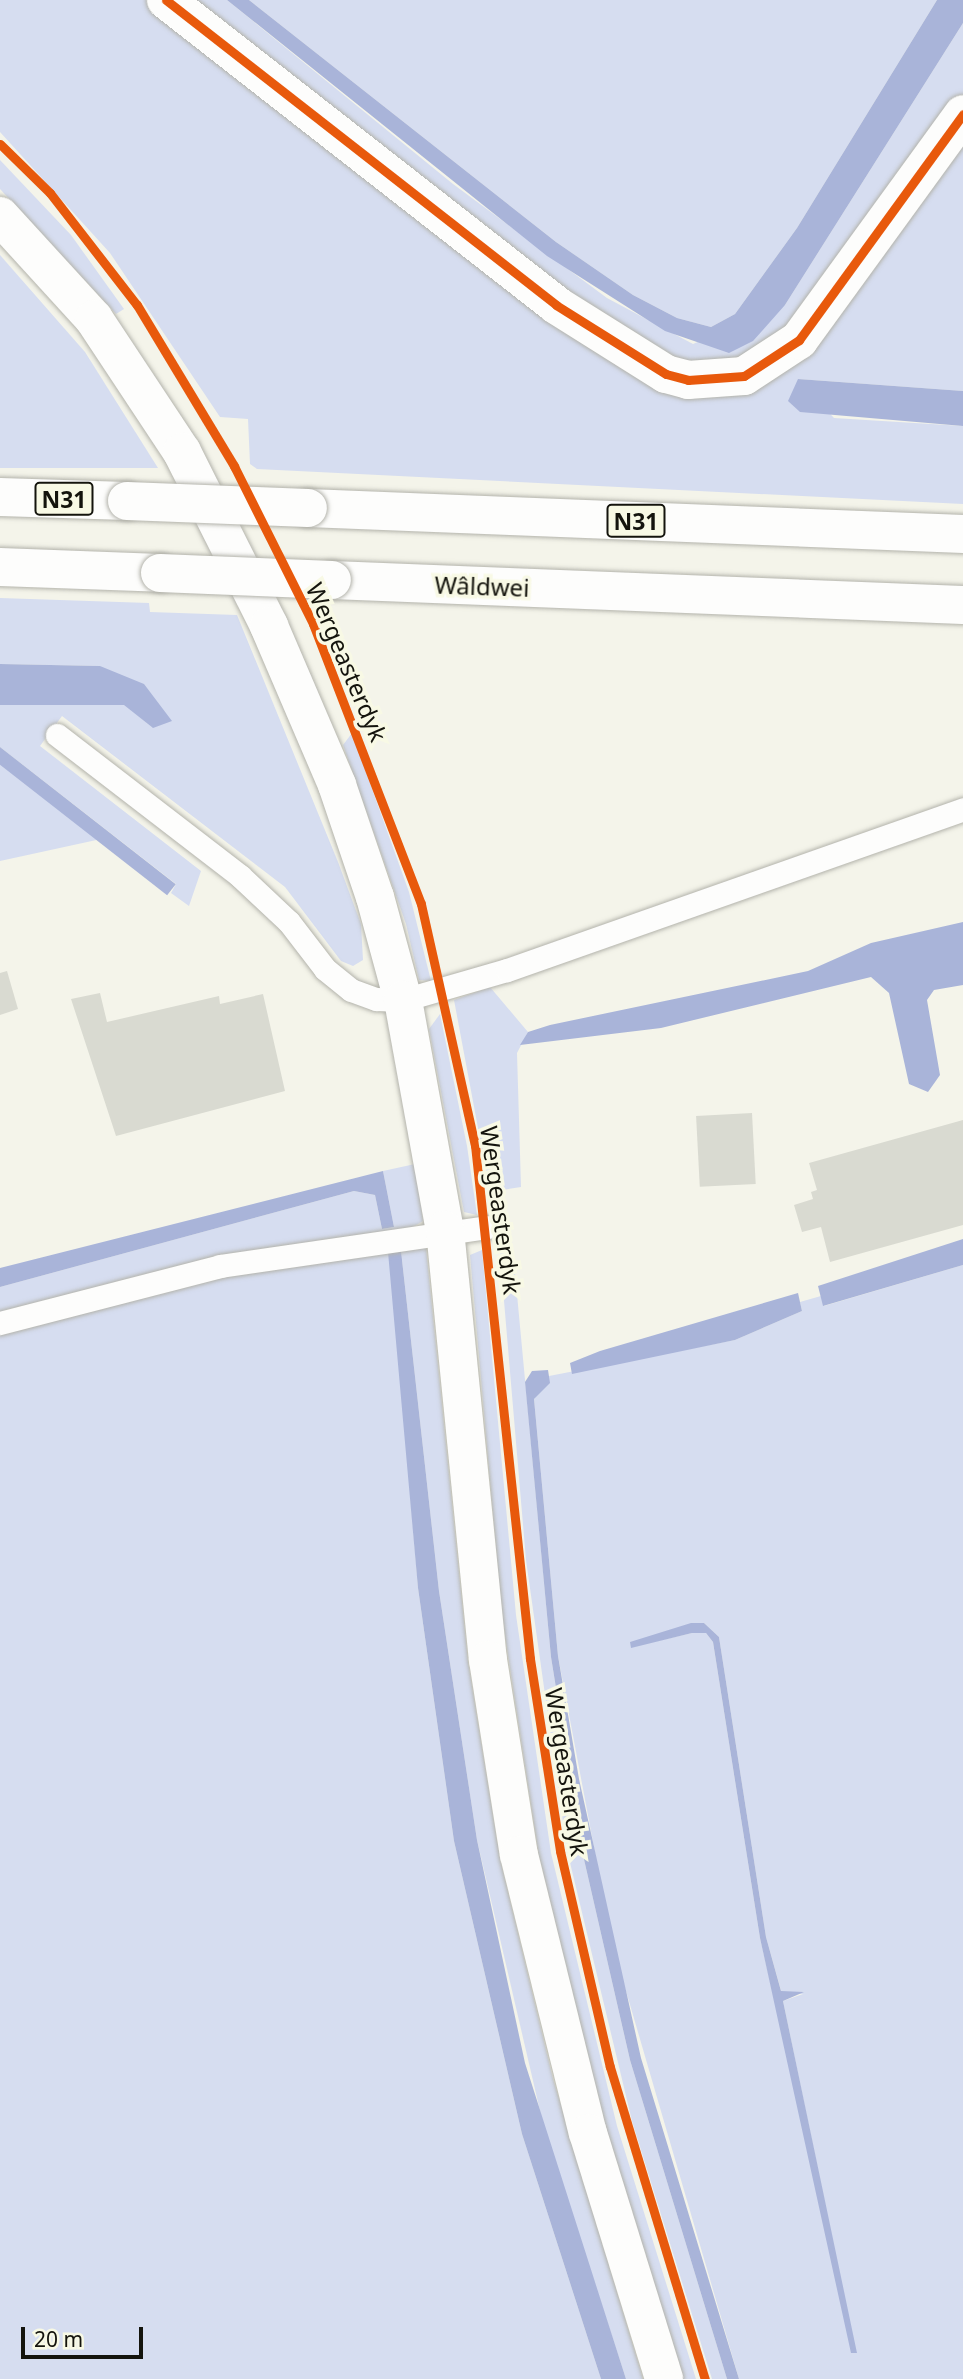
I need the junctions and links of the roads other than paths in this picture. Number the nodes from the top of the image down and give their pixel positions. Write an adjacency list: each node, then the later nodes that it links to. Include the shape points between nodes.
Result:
1 (166, 0): 2 (main road, via 556,305 666,374 688,380 744,376 799,340)
2 (963, 114)
3 (0, 216): 10 (main road, via 94,319 182,452 269,626 337,785)
4 (0, 497): 5 (main road, N31, bridge)
5 (963, 534)
6 (0, 567): 7 (main road, Wâldwei, bridge)
7 (963, 606)
8 (57, 735): 10 (lane, via 240,876 351,990)
9 (963, 809): 10 (lane, via 507,970)
10 (403, 1000): 12 (main road)
11 (487, 1227): 12 (lane)
12 (445, 1230): 13 (lane, via 220,1265); 14 (main road, via 488,1660 517,1843 584,2121)
13 (0, 1323)
14 (664, 2379)

